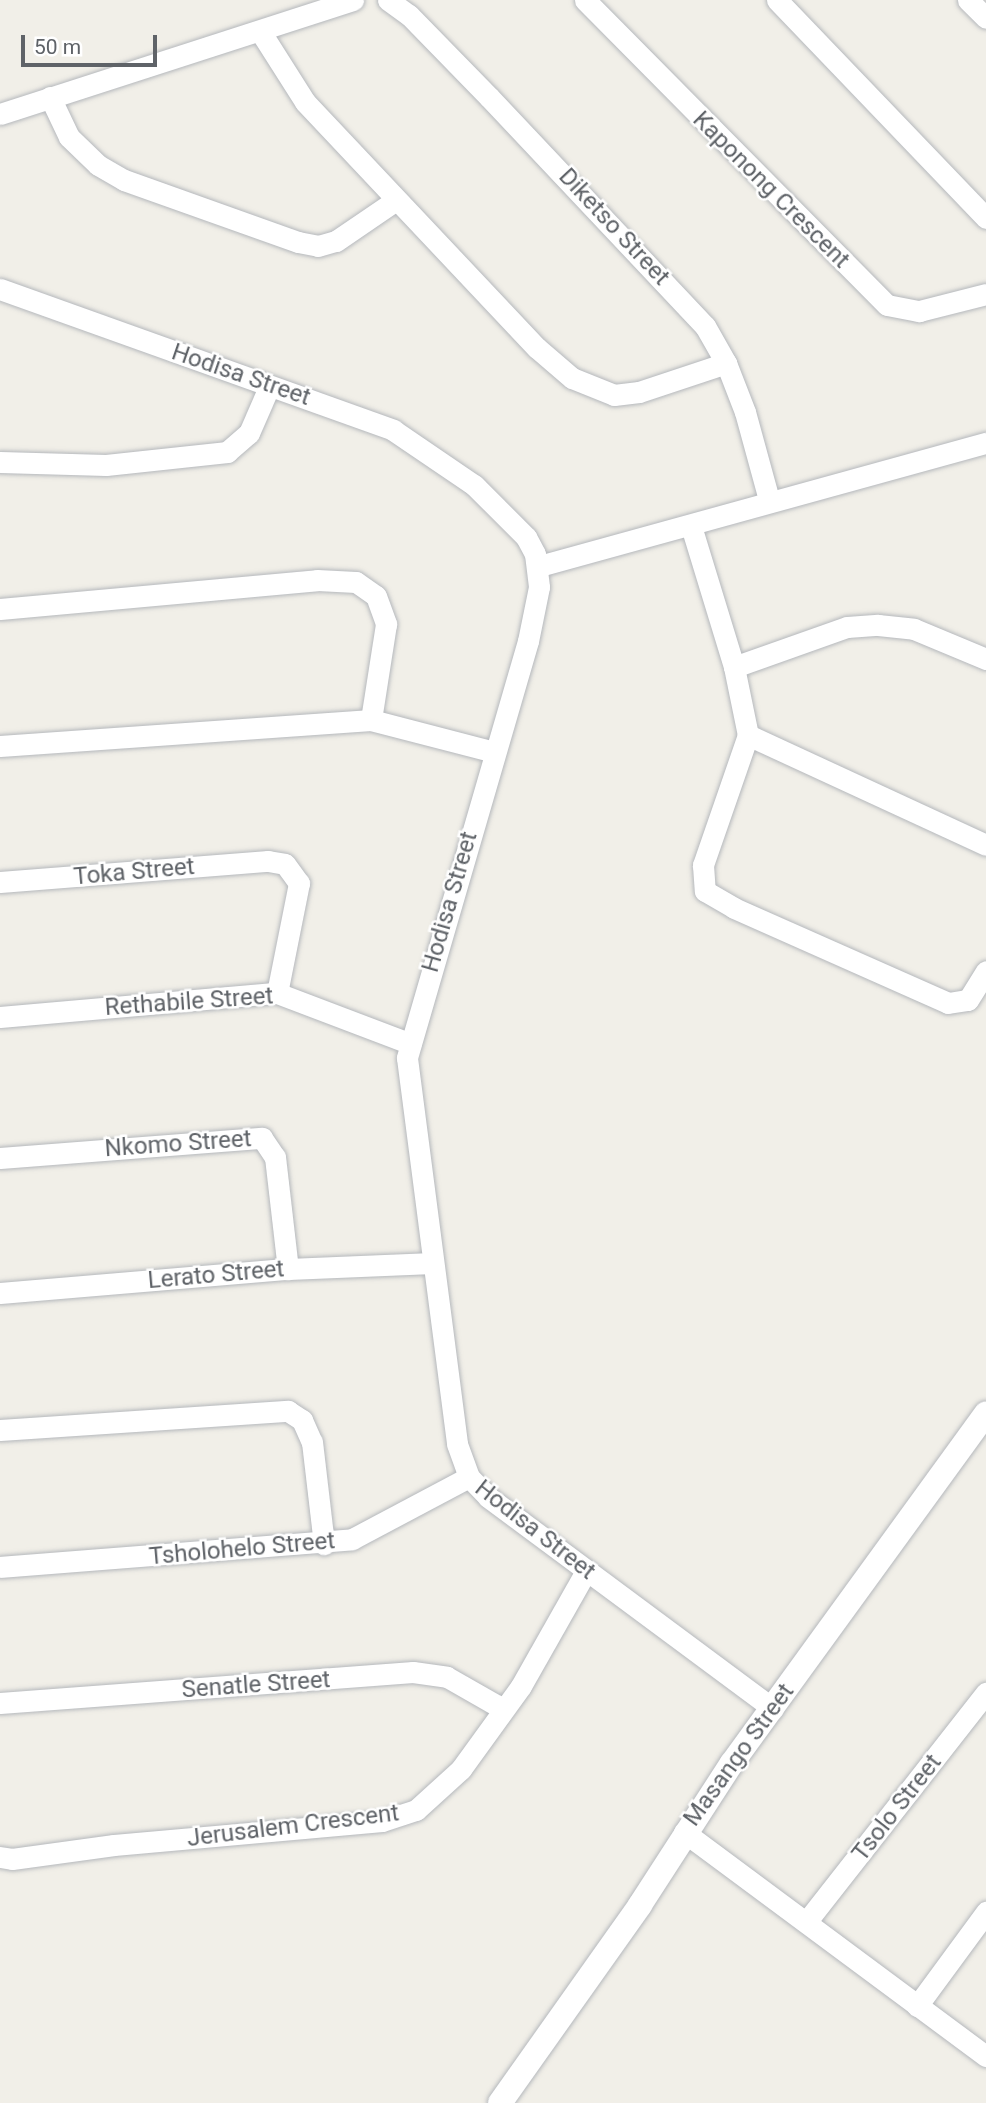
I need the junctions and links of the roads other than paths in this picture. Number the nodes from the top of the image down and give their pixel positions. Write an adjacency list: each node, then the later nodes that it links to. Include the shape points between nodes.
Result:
1 (353, 0): 7 (street)
2 (388, 0): 14 (street, Diketso Street, via 410,15 641,253 705,326)
3 (585, 0): 13 (street, Kaponong Crescent, via 887,305 919,312)
4 (777, 0): 11 (street)
5 (968, 0): 6 (street)
6 (986, 18)
7 (260, 31): 8 (street); 10 (street, via 288,81)
8 (50, 97): 9 (street); 10 (street, via 69,137 98,166 124,180 298,242 318,246 336,241)
9 (0, 114)
10 (396, 200): 14 (street, via 537,348 586,387 614,395 639,392)
11 (986, 218)
12 (0, 289): 15 (street, Hodisa Street)
13 (986, 294)
14 (726, 363): 18 (street, Diketso Street)
15 (269, 387): 17 (street, via 249,433 227,452 106,465); 20 (street, Hodisa Street, via 393,430 432,453 474,485 526,537)
16 (986, 443): 18 (street)
17 (0, 462)
18 (769, 500): 19 (street)
19 (691, 526): 20 (street); 23 (street)
20 (539, 566): 27 (street, Hodisa Street, via 528,641)
21 (0, 609): 24 (street, via 317,580 356,582 376,596 386,624)
22 (986, 659): 23 (street, via 914,629 878,625 847,627)
23 (734, 667): 25 (street)
24 (371, 720): 26 (street); 27 (street)
25 (748, 735): 28 (street); 30 (street, via 703,865 707,893 948,1003 968,1000)
26 (0, 746)
27 (495, 752): 33 (street, Hodisa Street)
28 (986, 845)
29 (0, 882): 31 (street, Toka Street, via 268,861 285,864 299,883)
30 (986, 971)
31 (277, 993): 32 (street, Rethabile Street); 33 (street, Rethabile Street)
32 (0, 1017)
33 (411, 1044): 35 (street, Hodisa Street, via 407,1081)
34 (0, 1158): 36 (street, Nkomo Street, via 262,1138 275,1157)
35 (433, 1264): 36 (street, Lerato Street); 40 (street, Hodisa Street, via 457,1444)
36 (288, 1269): 37 (street, Lerato Street)
37 (0, 1293)
38 (986, 1413): 47 (street, Masango Street)
39 (0, 1430): 41 (street, via 288,1411 302,1420 312,1442)
40 (469, 1478): 41 (street, Tsholohelo Street, via 376,1530); 43 (street, Hodisa Street)
41 (324, 1544): 42 (street, Tsholohelo Street)
42 (0, 1567)
43 (586, 1571): 46 (street, Jerusalem Crescent, via 542,1654); 47 (street, Hodisa Street, via 682,1637)
44 (986, 1693): 51 (street, Tsolo Street)
45 (0, 1703): 46 (street, Senatle Street, via 413,1672 447,1677)
46 (503, 1709): 49 (street, Jerusalem Crescent, via 461,1769 430,1800 406,1814 382,1821 114,1845)
47 (773, 1709): 48 (street, Masango Street)
48 (684, 1832): 51 (street); 54 (street, Masango Street, via 640,1905)
49 (4, 1862)
50 (986, 1912): 52 (street)
51 (807, 1922): 52 (street)
52 (917, 2006): 53 (street)
53 (986, 2056)
54 (500, 2103)

